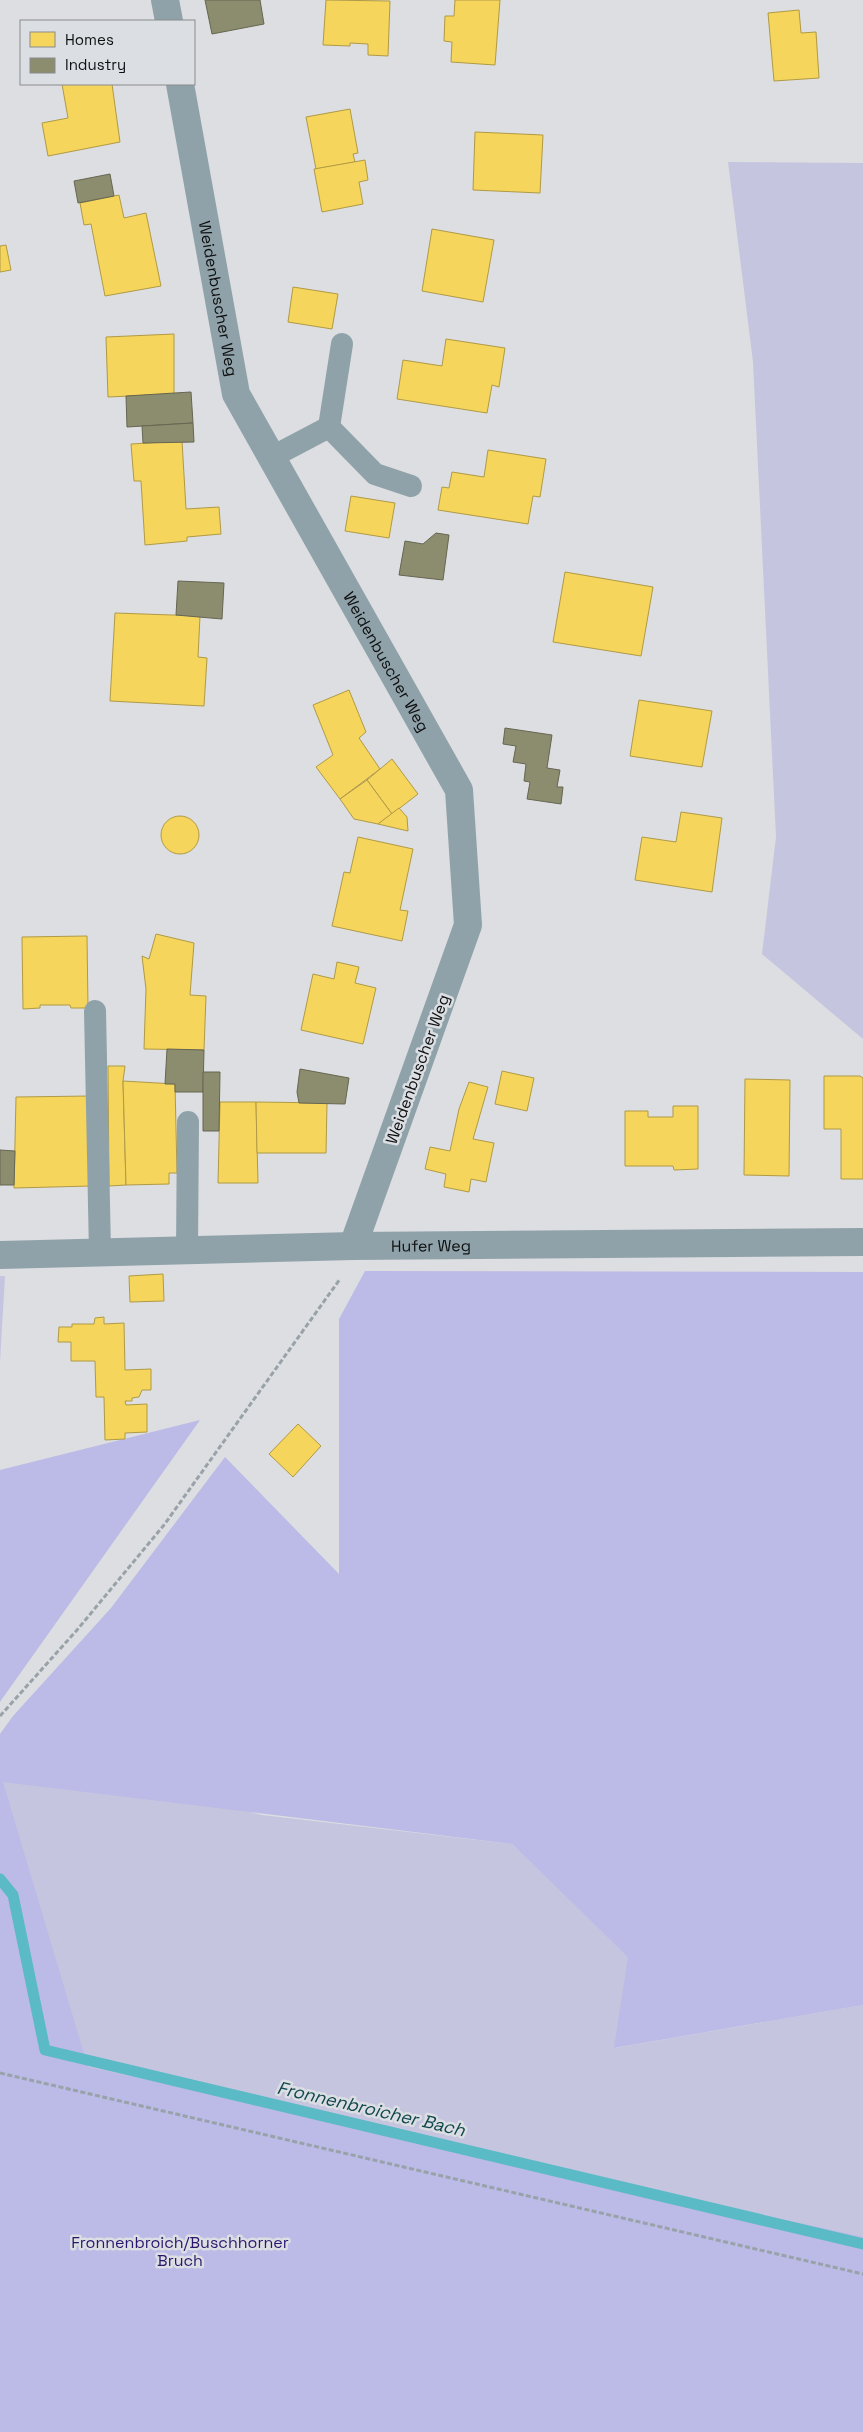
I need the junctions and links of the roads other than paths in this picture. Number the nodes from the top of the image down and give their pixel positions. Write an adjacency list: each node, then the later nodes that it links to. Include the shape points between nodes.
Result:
1 (165, 0): 2 (street)
2 (169, 20)
3 (180, 85): 6 (street, Weidenbuscher Weg, via 236,394)
4 (342, 344): 5 (lane)
5 (330, 427): 6 (lane); 7 (lane, via 375,474)
6 (272, 457): 11 (street, Weidenbuscher Weg, via 459,790 468,925)
7 (411, 486)
8 (95, 1011): 13 (lane)
9 (188, 1122): 12 (lane)
10 (863, 1242): 11 (street, Hufer Weg)
11 (353, 1246): 12 (street, Hufer Weg)
12 (187, 1250): 13 (street, Hufer Weg)
13 (100, 1252): 14 (street, Hufer Weg)
14 (0, 1255)

